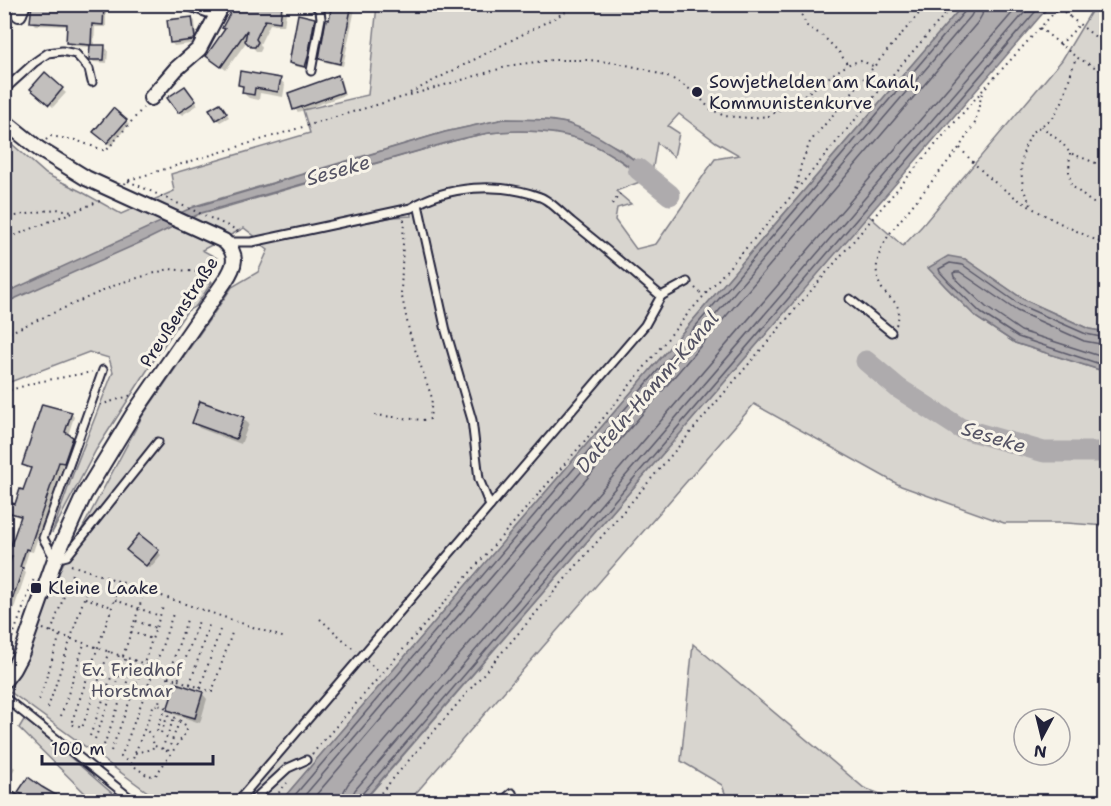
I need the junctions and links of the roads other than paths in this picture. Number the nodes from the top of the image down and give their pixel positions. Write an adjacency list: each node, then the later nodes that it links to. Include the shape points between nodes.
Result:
1 (192, 4): 3 (street)
2 (314, 4): 4 (lane, via 321,18)
3 (219, 9): 7 (street, via 199,49)
4 (311, 71)
5 (92, 82): 6 (lane, via 76,54 62,51 48,53)
6 (4, 90)
7 (151, 98)
8 (4, 121): 10 (street, Preußenstraße, via 39,149 86,178)
9 (418, 204): 10 (lane, via 252,242); 12 (lane, via 458,190 488,188 542,197); 17 (lane, via 446,331 472,420 479,479)
10 (224, 242): 18 (street, Preußenstraße, via 234,255 231,273 107,455)
11 (687, 282): 12 (lane)
12 (661, 296): 17 (lane, via 645,325)
13 (850, 299): 14 (lane)
14 (891, 332)
15 (103, 370): 18 (lane, via 43,538)
16 (159, 442): 18 (lane, via 67,556)
17 (490, 506): 25 (lane)
18 (55, 559): 19 (street, Preußenstraße, via 18,661)
19 (4, 681)
20 (4, 697): 24 (lane)
21 (306, 760): 26 (lane, via 288,768)
22 (4, 792): 23 (lane)
23 (20, 801)
24 (135, 801)
25 (237, 801)
26 (251, 801)
27 (501, 801): 28 (lane, via 512,793)
28 (516, 801)

